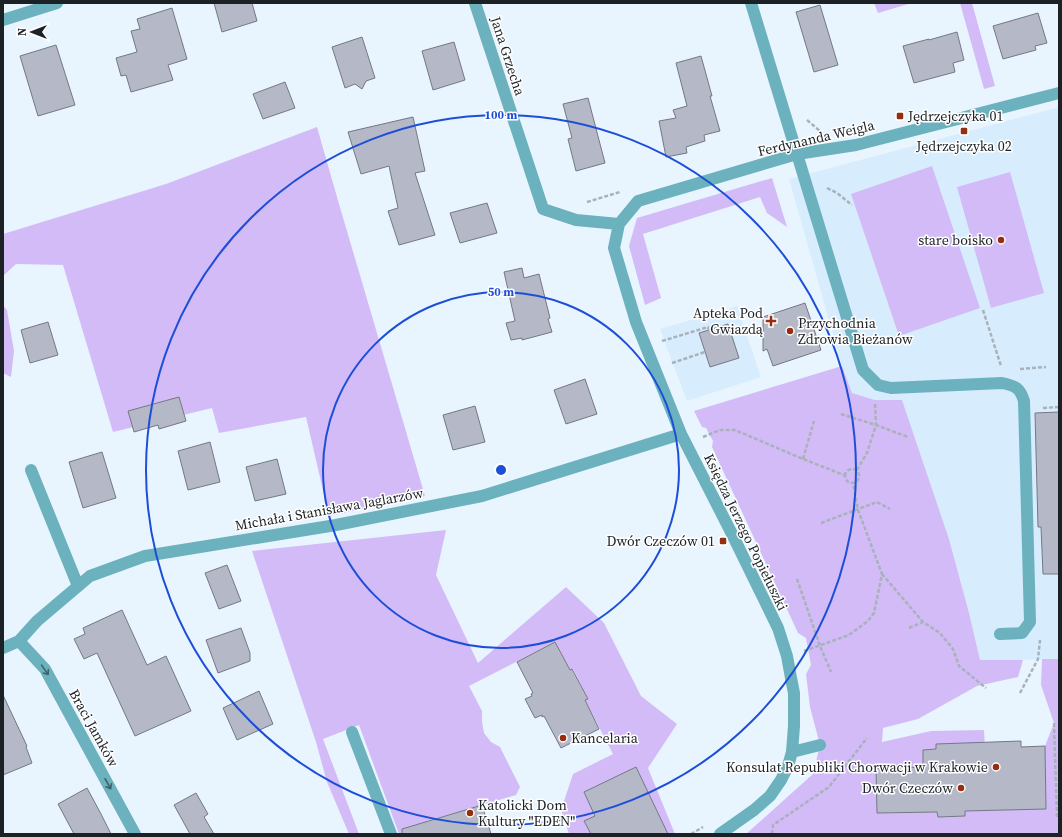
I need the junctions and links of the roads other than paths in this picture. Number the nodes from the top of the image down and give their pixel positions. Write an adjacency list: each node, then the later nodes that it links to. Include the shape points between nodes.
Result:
1 (57, 3): 4 (street)
2 (475, 3): 7 (street, Jana Grzecha, via 543,209 576,220)
3 (751, 3): 6 (street)
4 (3, 20)
5 (1059, 93): 6 (street, Ferdynanda Weigla, via 856,145)
6 (797, 154): 7 (street, Ferdynanda Weigla, via 638,201); 11 (street, via 863,370 878,385 891,388 1002,383 1012,385 1021,391 1024,401 1030,622 1022,633)
7 (619, 224): 8 (street, Księdza Jerzego Popiełuszki, via 614,248 636,322)
8 (681, 434): 10 (street, Michała i Stanisława Jaglarzów, via 482,496 336,525 145,556 90,576); 16 (street, Księdza Jerzego Popiełuszki, via 774,621 787,656 794,693)
9 (31, 470): 10 (street)
10 (78, 586): 12 (street, Michała i Stanisława Jaglarzów, via 37,621)
11 (1000, 634)
12 (19, 641): 13 (street, Michała i Stanisława Jaglarzów); 17 (street, Braci Jamków, one-way to 17, via 45,669)
13 (3, 648)
14 (352, 732): 18 (street)
15 (820, 745): 16 (street)
16 (792, 752): 19 (street, Księdza Jerzego Popiełuszki, via 781,780 770,796)
17 (135, 834)
18 (390, 834)
19 (720, 834)

